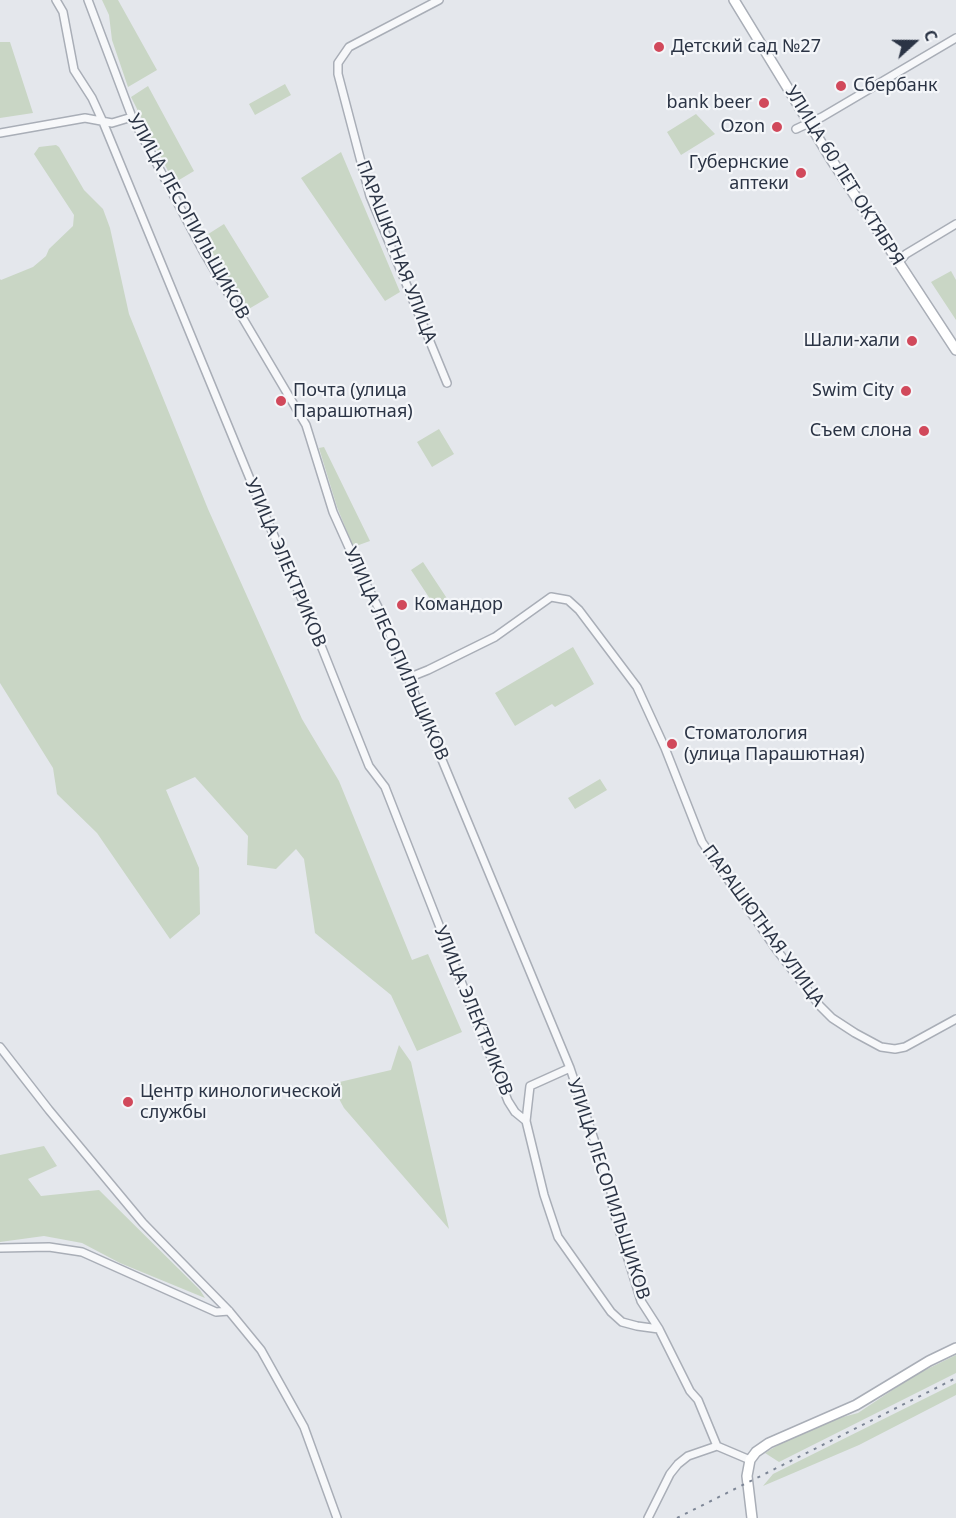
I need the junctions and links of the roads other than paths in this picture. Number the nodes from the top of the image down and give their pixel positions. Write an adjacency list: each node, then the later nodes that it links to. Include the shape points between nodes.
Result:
1 (56, 0): 7 (street, УЛИЦА ЭЛЕКТРИКОВ, via 63,12 74,70)
2 (88, 0): 6 (street, УЛИЦА ЛЕСОПИЛЬЩИКОВ)
3 (439, 0): 14 (street, ПАРАШЮТНАЯ УЛИЦА, via 349,47 338,63 338,74 370,196)
4 (734, 0): 8 (main road, УЛИЦА 60 ЛЕТ ОКТЯБРЯ)
5 (956, 38): 8 (street)
6 (132, 117): 7 (street); 15 (street, УЛИЦА ЛЕСОПИЛЬЩИКОВ, via 203,251 301,415 333,512)
7 (102, 122): 10 (street, via 85,118); 19 (street, УЛИЦА ЭЛЕКТРИКОВ, via 369,766 385,787 508,1101)
8 (809, 123): 9 (street); 12 (main road, УЛИЦА 60 ЛЕТ ОКТЯБРЯ)
9 (796, 129)
10 (0, 133)
11 (956, 224): 12 (street, via 906,254)
12 (898, 263): 13 (main road, УЛИЦА 60 ЛЕТ ОКТЯБРЯ)
13 (956, 350)
14 (447, 383)
15 (408, 678): 16 (street, ПАРАШЮТНАЯ УЛИЦА, via 495,637 553,596 568,600 637,687 702,842 820,1006 855,1033 881,1047 895,1049); 18 (street, УЛИЦА ЛЕСОПИЛЬЩИКОВ)
16 (956, 1019)
17 (0, 1047): 21 (street, via 143,1223)
18 (570, 1068): 19 (street, via 530,1086); 22 (street, УЛИЦА ЛЕСОПИЛЬЩИКОВ, via 611,1192 641,1301)
19 (526, 1121): 22 (street, via 558,1237 611,1312 622,1322)
20 (0, 1248): 21 (street, via 49,1247 82,1252 216,1312)
21 (229, 1311): 26 (street, via 261,1350 294,1407)
22 (659, 1329): 24 (street, УЛИЦА ЛЕСОПИЛЬЩИКОВ, via 698,1400)
23 (956, 1347): 25 (main road, via 856,1405 769,1443)
24 (717, 1446): 25 (street); 27 (street, via 688,1456 678,1464)
25 (750, 1460): 28 (main road, via 747,1476)
26 (337, 1518)
27 (648, 1518)
28 (752, 1518)

